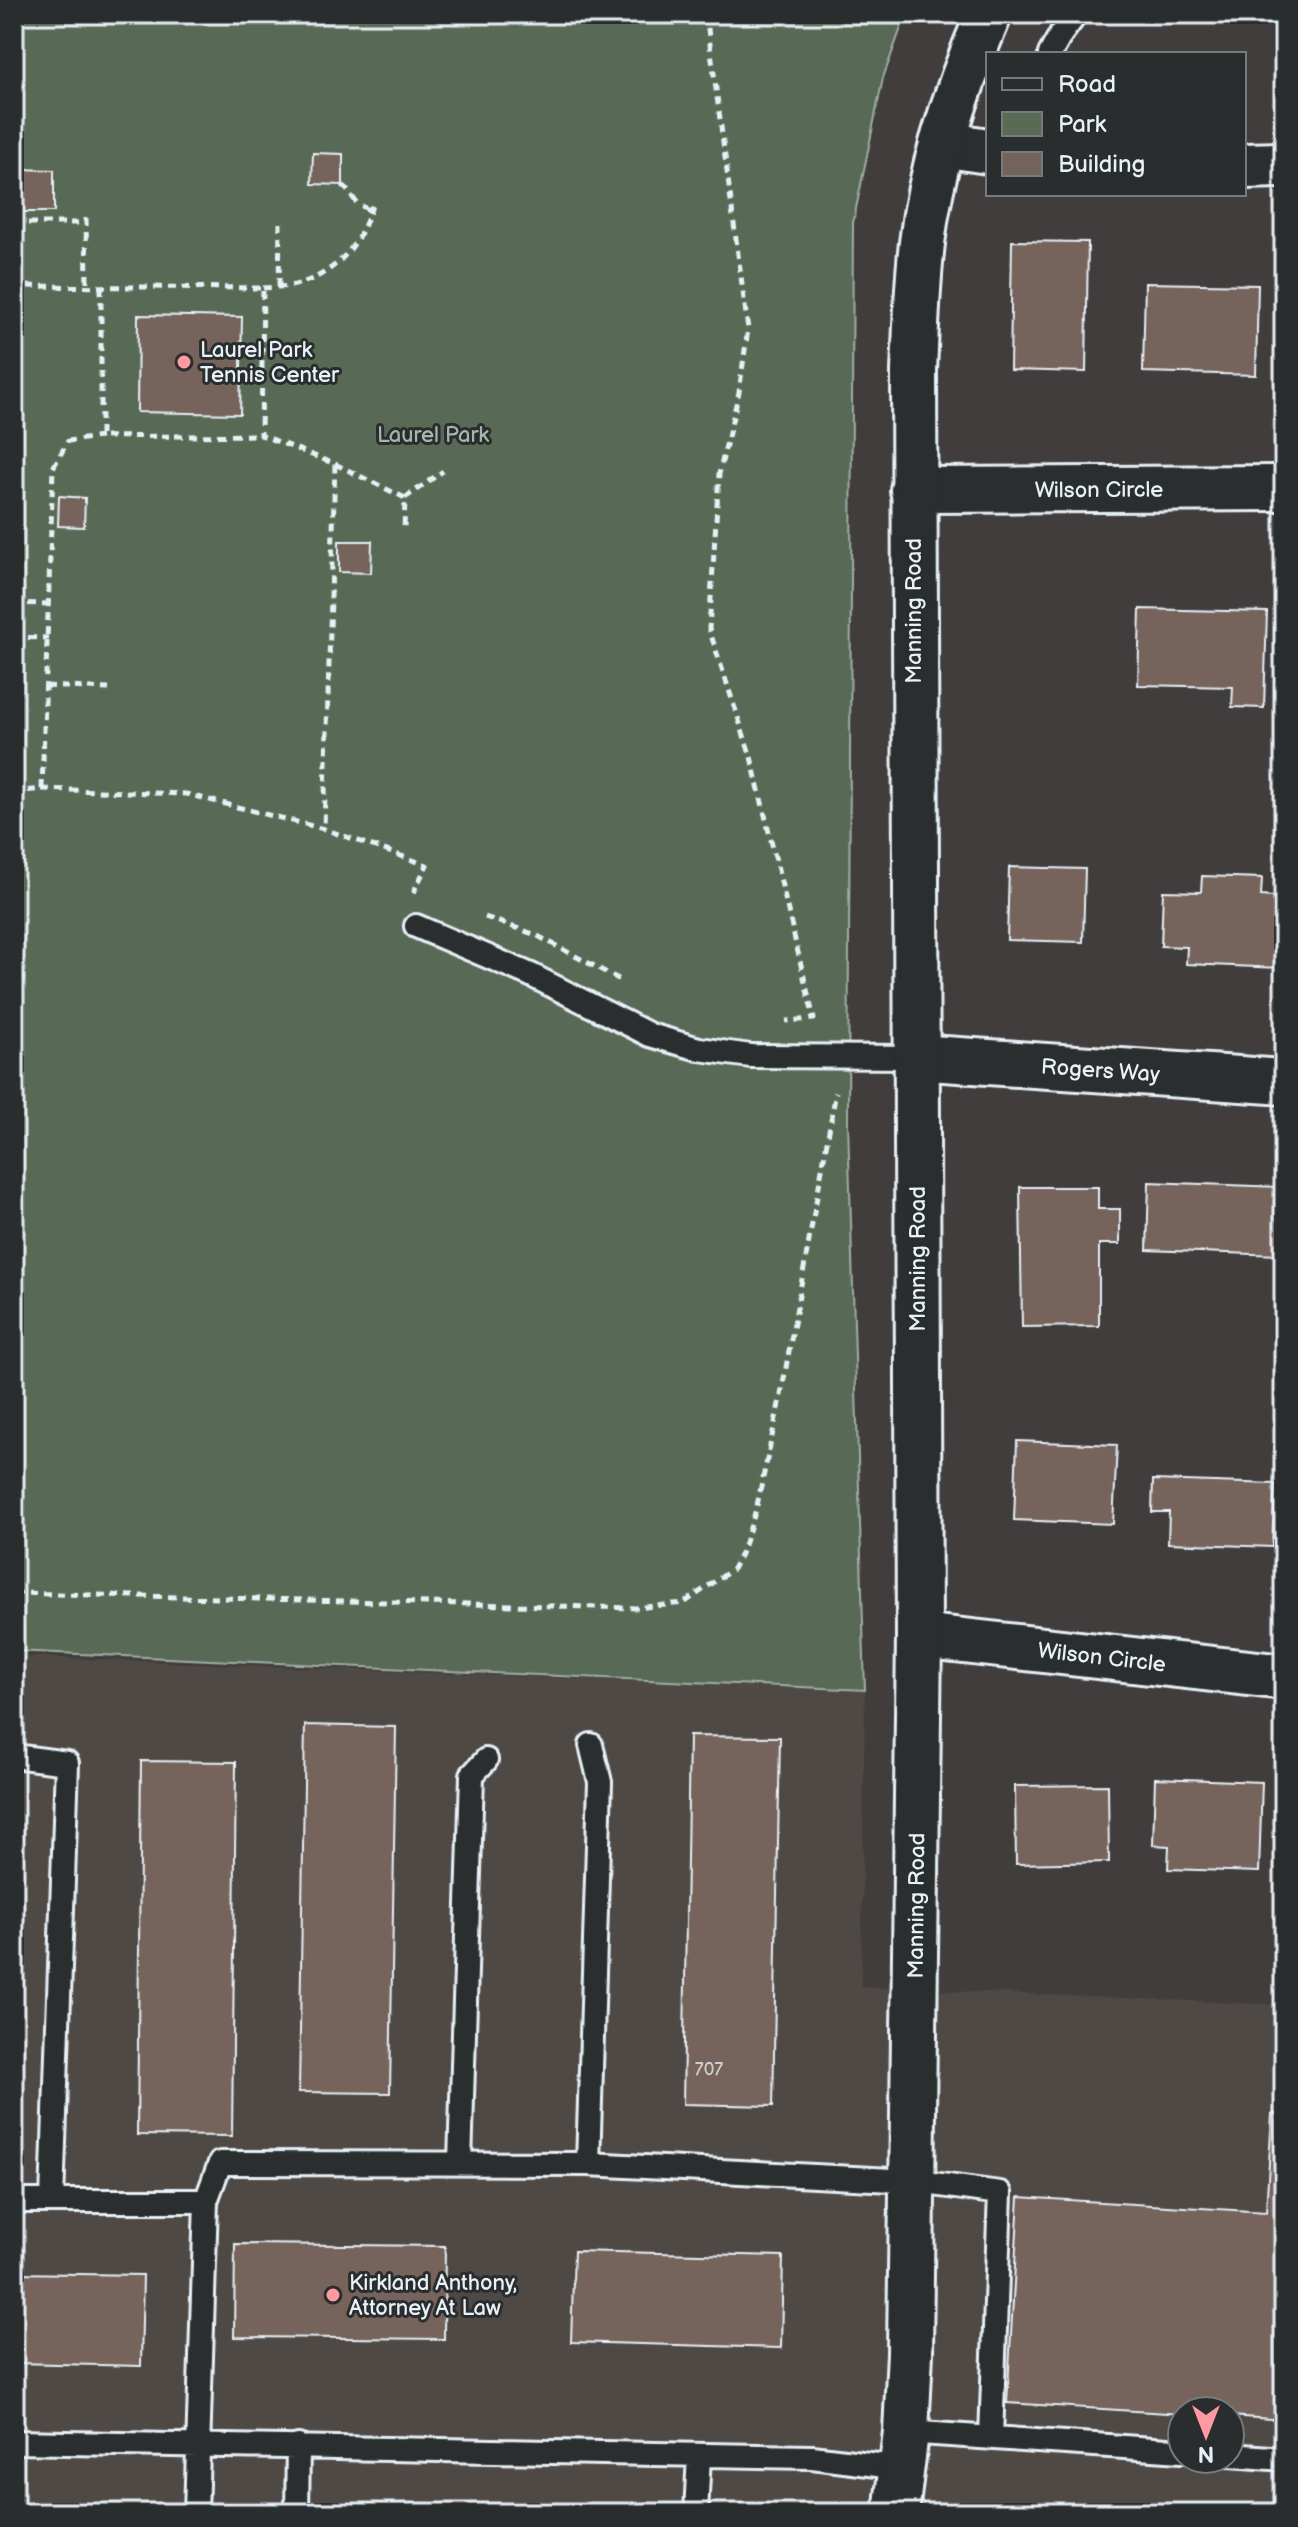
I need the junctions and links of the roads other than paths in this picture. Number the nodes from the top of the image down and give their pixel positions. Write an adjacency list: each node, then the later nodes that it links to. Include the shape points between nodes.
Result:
1 (989, 14): 4 (street, Manning Road)
2 (1076, 14): 3 (lane)
3 (1051, 52)
4 (942, 144): 5 (street); 9 (street, Manning Road, via 922,241)
5 (986, 151)
6 (1284, 165): 7 (street)
7 (1246, 166)
8 (1284, 488): 9 (street, Wilson Circle)
9 (913, 490): 11 (street, Manning Road)
10 (416, 926): 11 (lane, via 531,975 650,1035 699,1049 751,1056)
11 (915, 1057): 12 (street, Rogers Way); 13 (street, Manning Road)
12 (1284, 1082)
13 (919, 1636): 14 (street, Wilson Circle); 20 (street, Manning Road)
14 (1284, 1677)
15 (591, 1745): 19 (lane, via 600,1782)
16 (14, 1756): 22 (lane, via 67,1763)
17 (486, 1760): 18 (lane, via 472,1775)
18 (460, 2163): 19 (lane); 23 (lane, via 220,2163)
19 (588, 2164): 20 (lane)
20 (911, 2181): 24 (lane, via 1000,2193); 28 (street, Manning Road)
21 (14, 2201): 22 (lane)
22 (52, 2201): 23 (lane)
23 (206, 2201): 27 (lane)
24 (991, 2437): 28 (lane); 29 (lane)
25 (14, 2442): 27 (lane)
26 (298, 2446): 27 (lane); 30 (lane); 34 (lane)
27 (199, 2447): 33 (lane)
28 (904, 2450): 30 (lane, via 812,2457); 36 (street, Manning Road)
29 (1166, 2450)
30 (699, 2455): 35 (lane)
31 (1246, 2456): 32 (lane)
32 (1284, 2459)
33 (196, 2513)
34 (297, 2513)
35 (696, 2513)
36 (896, 2513)

